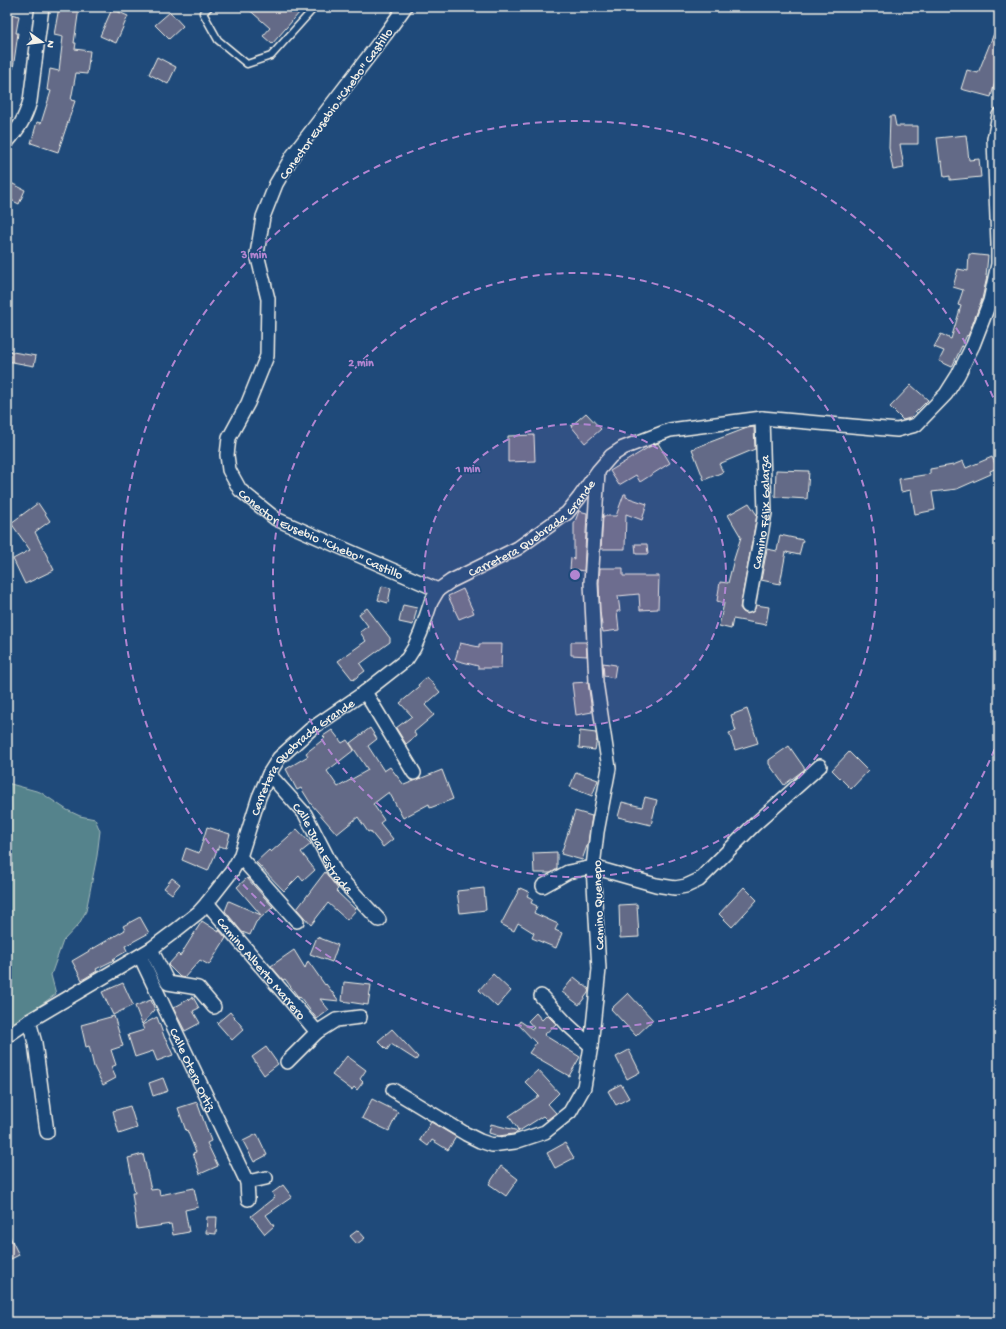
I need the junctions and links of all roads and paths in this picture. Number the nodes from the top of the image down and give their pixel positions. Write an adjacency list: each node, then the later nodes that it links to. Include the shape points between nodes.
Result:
1 (42, 7): 6 (street, via 30,101 19,128)
2 (209, 7): 3 (lane, via 203,13 218,40 247,64 271,56)
3 (315, 7)
4 (405, 7): 9 (street, Conector Eusebio "Chebo" Castillo, via 293,155 276,184 263,217 257,254 268,299 267,356 248,403 229,438 227,455 229,470 240,490 276,519)
5 (999, 115): 7 (street, Carretera Quebrada Grande, via 994,139 998,264 988,307 973,345 946,394 916,424 897,430)
6 (7, 142)
7 (762, 418): 8 (street, Carretera Quebrada Grande, via 670,430 623,448 611,456); 10 (street, Camino Félix Galarza, via 765,513)
8 (598, 471): 9 (street, Carretera Quebrada Grande, via 580,498 566,513 518,548); 16 (street, Camino Quenepo, via 591,583 596,682 609,768)
9 (438, 590): 11 (street, Carretera Quebrada Grande, via 414,648 406,659)
10 (748, 606)
11 (364, 692): 13 (street); 14 (street, Carretera Quebrada Grande, via 296,742 279,758)
12 (820, 766): 16 (street, via 754,825 699,880 686,886 675,888 656,885)
13 (414, 773)
14 (270, 774): 15 (street, Carretera Quebrada Grande, via 259,797); 19 (street, Calle Juan Estrada, via 305,814 336,874)
15 (240, 857): 18 (street, Carretera Quebrada Grande); 20 (street)
16 (593, 867): 17 (street, via 568,872); 28 (street, Camino Quenepo, via 599,969)
17 (544, 886)
18 (207, 903): 21 (street, Carretera Quebrada Grande, via 175,931); 26 (street, Camino Alberto Marrero)
19 (379, 920)
20 (297, 921)
21 (145, 952): 23 (street, via 168,983 198,988); 25 (street, Carretera Quebrada Grande); 33 (street, Calle Otero Ortiz)
22 (541, 996): 28 (street)
23 (214, 1007)
24 (360, 1017): 26 (street, via 336,1020)
25 (29, 1021): 27 (street, Carretera Quebrada Grande); 31 (street, via 35,1043)
26 (317, 1032): 29 (street)
27 (7, 1036)
28 (591, 1046): 30 (street, Camino Quenepo, via 584,1087 570,1112 545,1132 515,1142 492,1145 480,1141)
29 (287, 1062)
30 (393, 1090)
31 (47, 1132)
32 (266, 1178): 33 (street)
33 (247, 1182): 34 (street)
34 (248, 1199)

